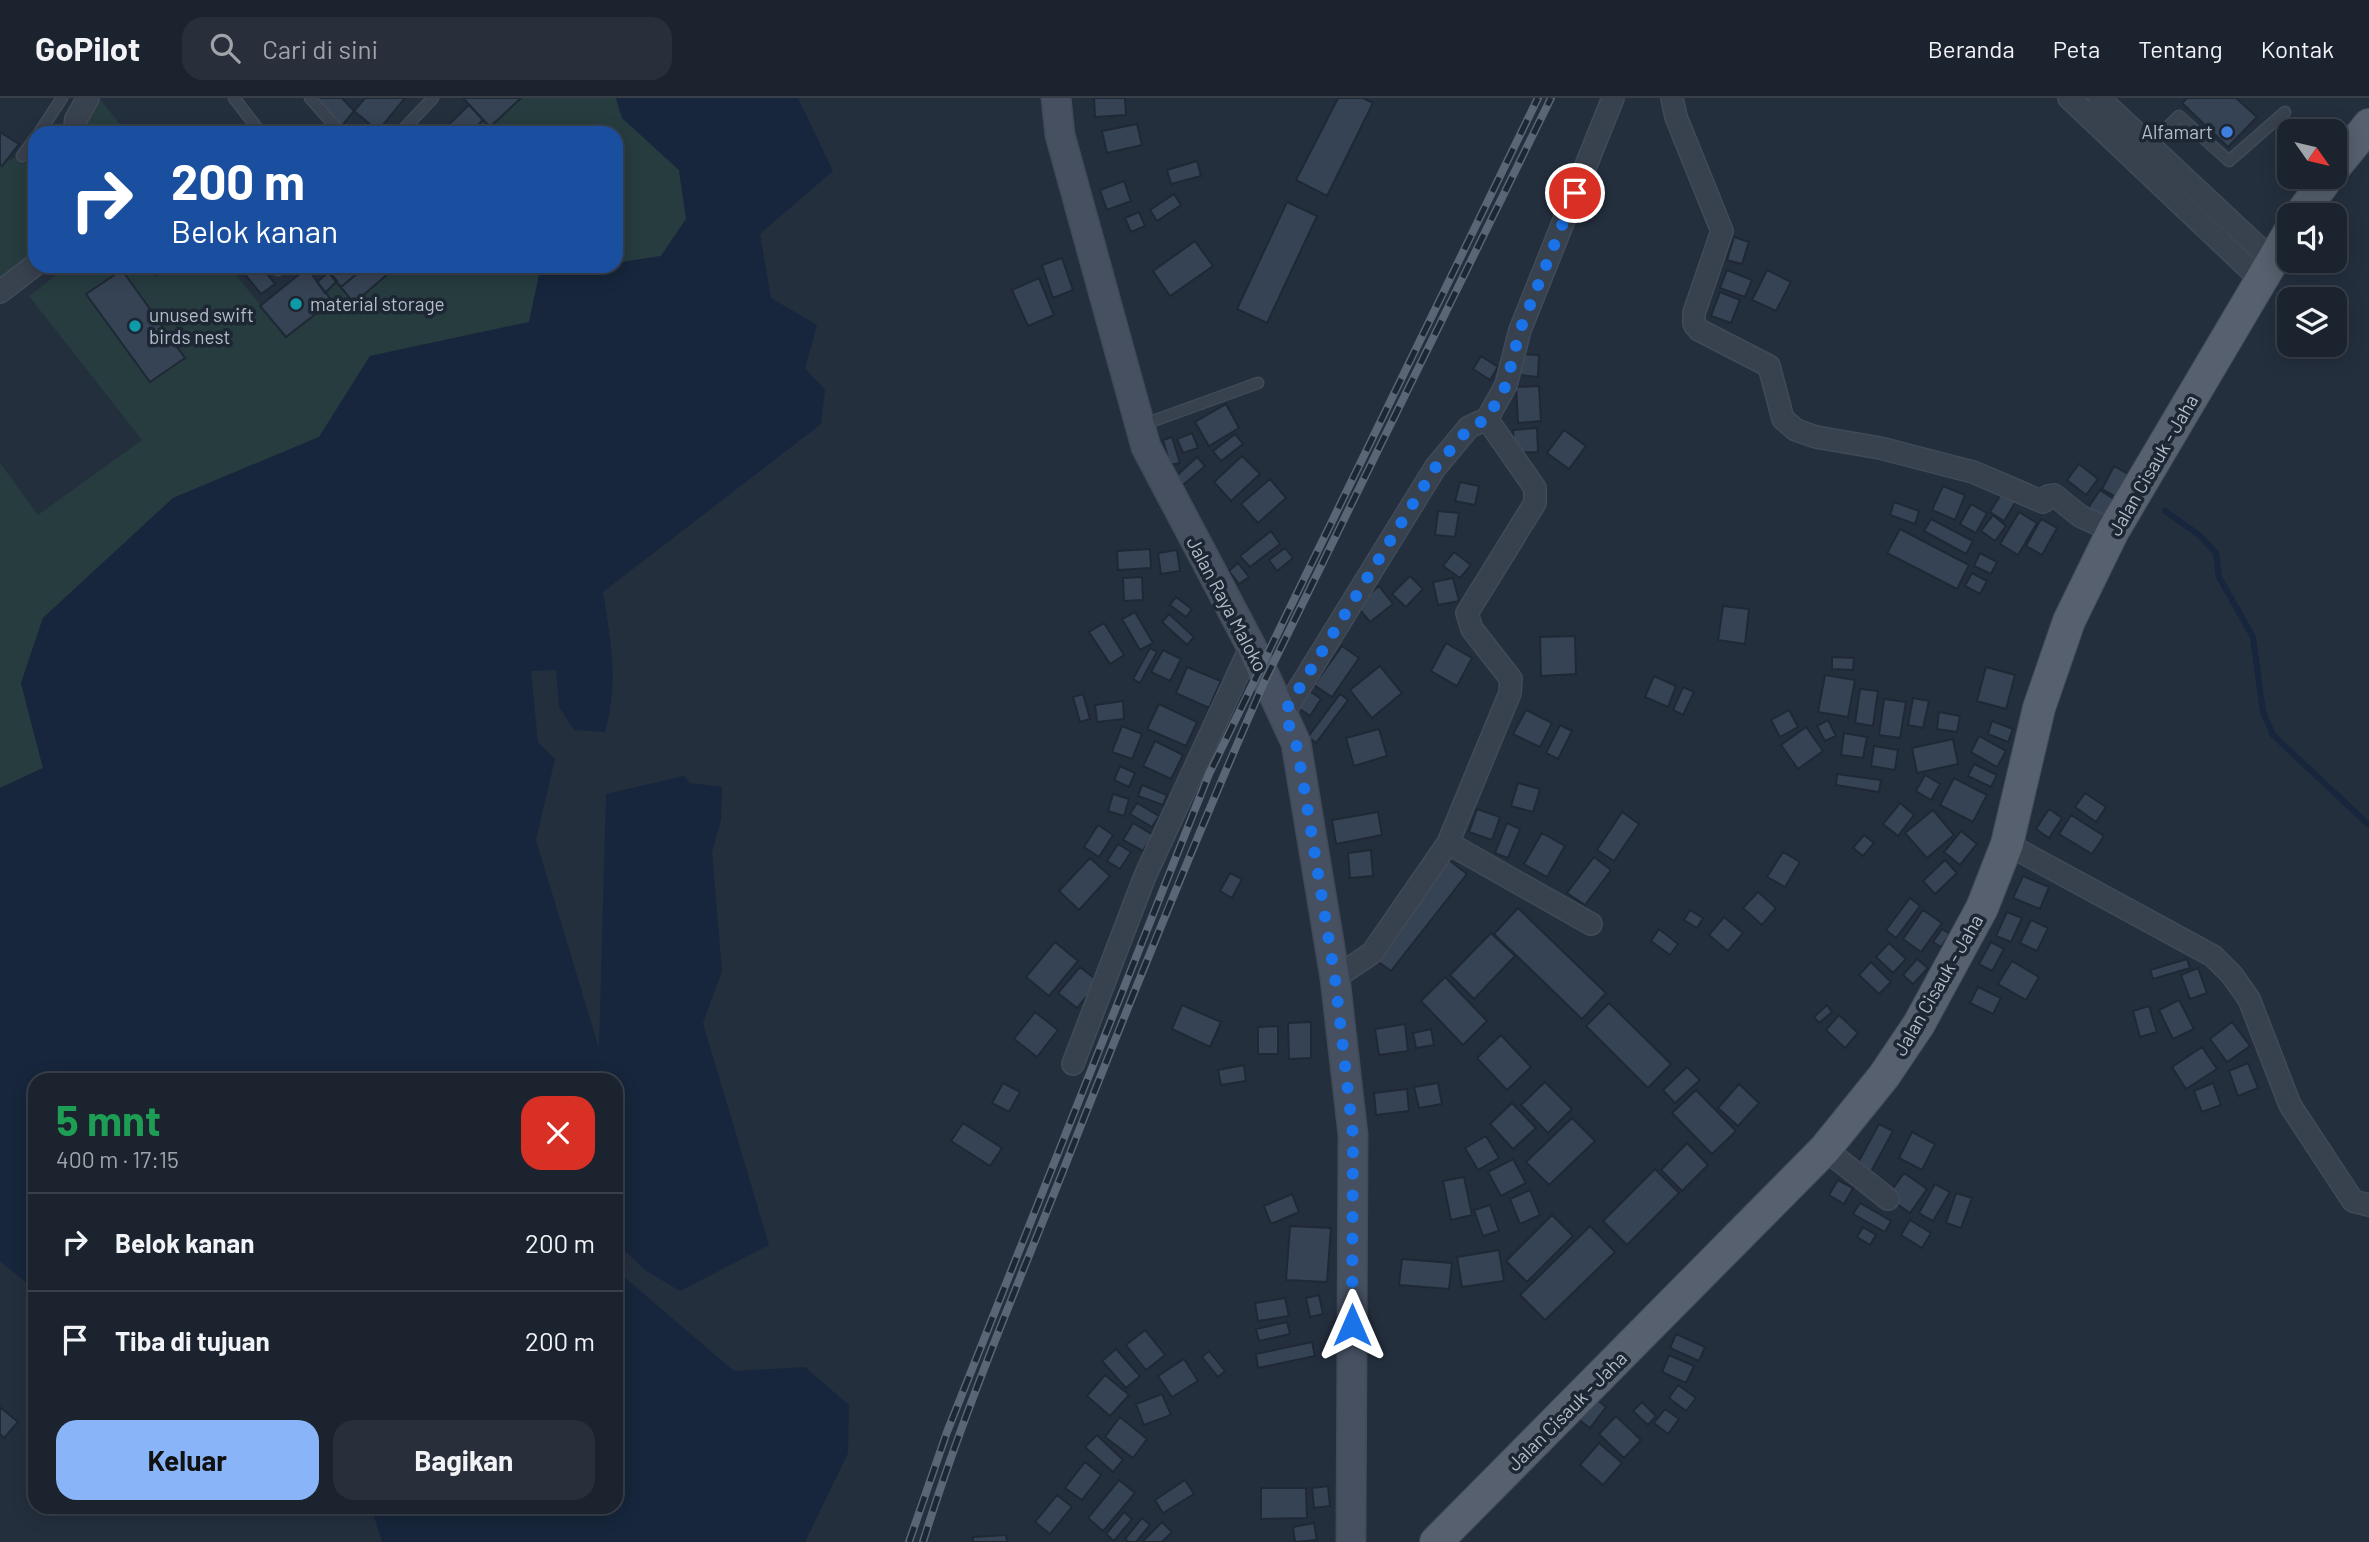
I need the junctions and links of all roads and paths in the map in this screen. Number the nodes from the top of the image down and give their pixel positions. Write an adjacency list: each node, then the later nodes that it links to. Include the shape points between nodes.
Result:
1 (62, 98): 13 (lane)
2 (88, 98): 14 (street)
3 (234, 98): 15 (lane)
4 (310, 98): 16 (lane)
5 (433, 98): 17 (lane)
6 (1056, 98): 28 (street, Jalan Raya Maloko, via 1060,135)
7 (1613, 98): 27 (street, via 1520,330 1506,385)
8 (1672, 98): 29 (street, via 1722,230 1694,324 1769,366 1788,425 1816,437 1973,472 2043,502 2054,495 2080,516)
9 (2069, 98): 23 (street)
10 (2099, 98): 18 (street)
11 (2284, 113): 18 (lane, via 2229,161 2179,116)
12 (2369, 125): 20 (main road)
13 (44, 126)
14 (75, 126)
15 (256, 126)
16 (335, 126)
17 (407, 126)
18 (2149, 145): 23 (street)
19 (28, 148): 21 (lane)
20 (2347, 152)
21 (22, 156)
22 (2277, 252): 23 (main road, Jalan Cisauk - Jaha)
23 (2266, 269): 29 (main road, Jalan Cisauk - Jaha)
24 (28, 270): 25 (street)
25 (0, 292)
26 (1258, 383): 28 (lane)
27 (1487, 419): 31 (street, via 1469,428 1435,468); 32 (street, via 1535,488 1535,503 1467,613 1472,629 1511,679 1510,693)
28 (1138, 426): 30 (street, Jalan Raya Maloko, via 1160,478)
29 (2113, 531): 33 (main road, Jalan Cisauk - Jaha, via 2069,621 2048,683)
30 (1251, 646): 31 (street, Jalan Raya Maloko); 36 (street, via 1146,876)
31 (1284, 713): 35 (street, Jalan Raya Maloko, via 1296,743)
32 (1448, 843): 34 (street); 35 (street, via 1372,953)
33 (2007, 844): 37 (main road, Jalan Cisauk - Jaha, via 1982,908 1919,1024); 39 (street, via 2213,956 2249,999 2290,1105 2353,1201)
34 (1591, 924)
35 (1335, 978): 40 (street, Jalan Raya Maloko, via 1353,1135)
36 (1073, 1064)
37 (1825, 1149): 38 (street); 41 (main road, Jalan Cisauk - Jaha)
38 (1888, 1199)
39 (2369, 1205)
40 (1351, 1542)
41 (1436, 1542)

